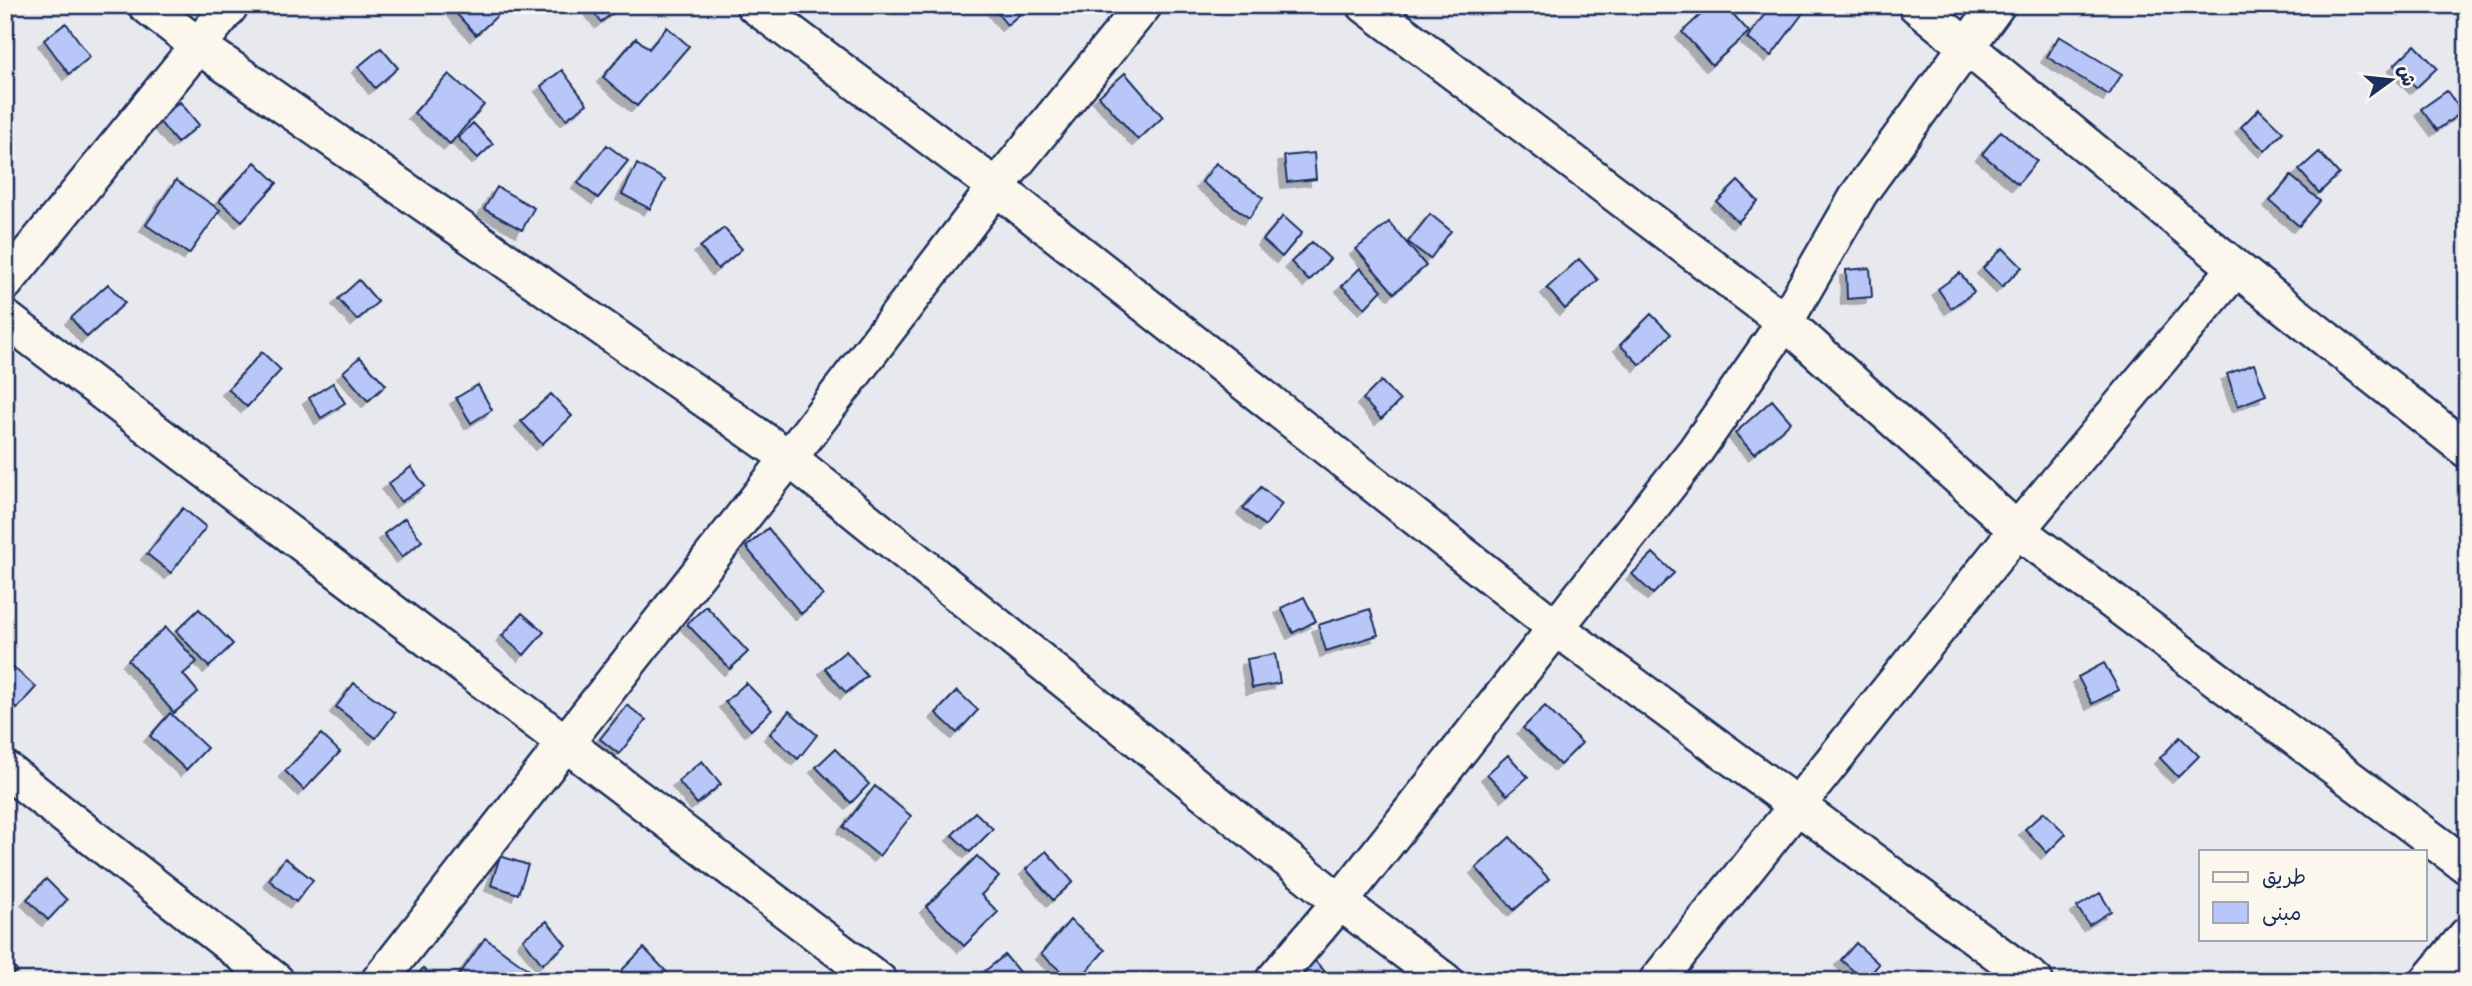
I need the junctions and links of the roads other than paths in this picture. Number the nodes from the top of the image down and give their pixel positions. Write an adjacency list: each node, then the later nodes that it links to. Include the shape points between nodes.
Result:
1 (146, 5): 9 (street)
2 (231, 5): 9 (street)
3 (754, 5): 10 (street)
4 (1144, 5): 10 (street)
5 (1365, 5): 14 (street)
6 (1916, 5): 8 (street)
7 (1997, 5): 8 (street)
8 (1967, 45): 11 (street); 14 (street, via 1859,194)
9 (200, 47): 12 (street); 16 (street)
10 (996, 187): 16 (street); 18 (street)
11 (2236, 268): 15 (street); 17 (street)
12 (5, 283)
13 (5, 318): 19 (street)
14 (1785, 322): 17 (street); 18 (street, via 1696,450)
15 (2467, 450)
16 (789, 458): 19 (street); 23 (street)
17 (2017, 530): 21 (street); 22 (street)
18 (1555, 627): 21 (street); 23 (street)
19 (564, 744): 26 (street); 27 (street)
20 (5, 769): 25 (street)
21 (1798, 806): 30 (street); 31 (street)
22 (2467, 866)
23 (1340, 902): 28 (street); 29 (street)
24 (2467, 935): 32 (street)
25 (276, 981)
26 (379, 981)
27 (878, 981)
28 (1273, 981)
29 (1445, 981)
30 (1657, 981)
31 (2035, 981)
32 (2428, 981)

